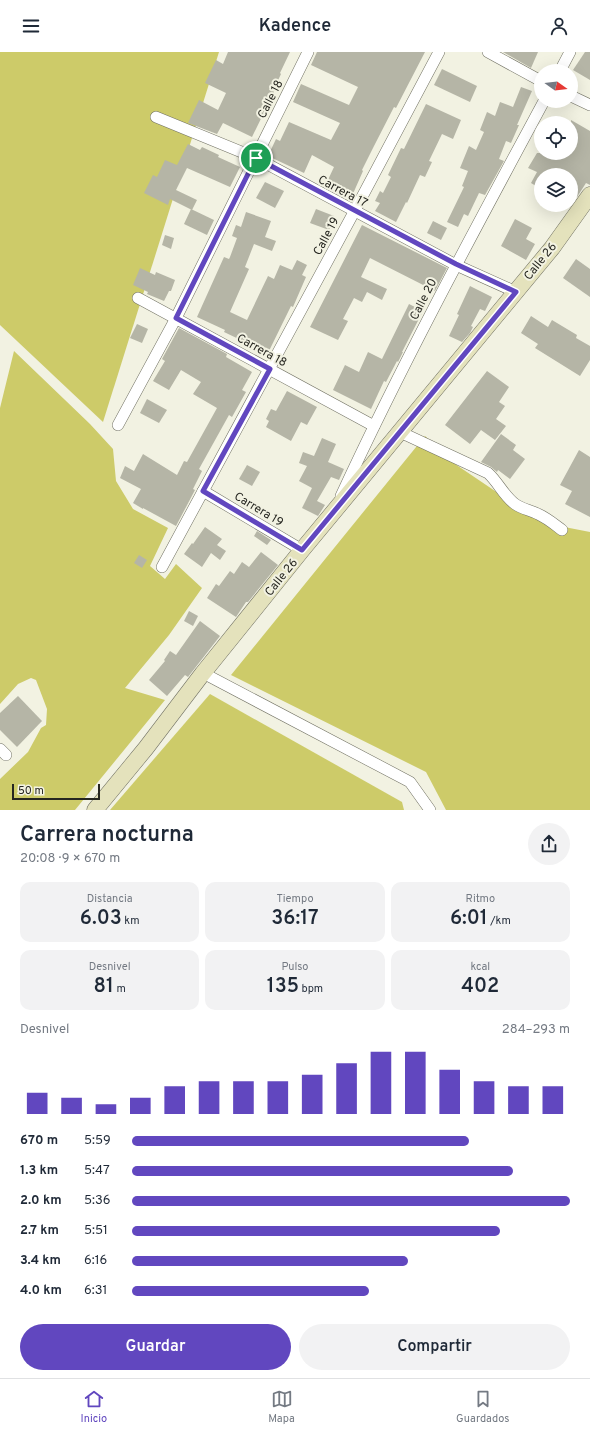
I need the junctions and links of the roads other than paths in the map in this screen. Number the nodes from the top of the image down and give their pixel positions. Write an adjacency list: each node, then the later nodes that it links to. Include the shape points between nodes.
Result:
1 (308, 52): 11 (street, Calle 18)
2 (438, 52): 13 (street, Calle 19)
3 (488, 52): 6 (street)
4 (570, 52): 5 (street)
5 (564, 64)
6 (534, 77)
7 (578, 99): 8 (street)
8 (590, 105)
9 (540, 108): 14 (street, Calle 20)
10 (156, 117): 11 (street, Carrera 17)
11 (256, 158): 13 (street, Carrera 17); 17 (street, Calle 18)
12 (590, 195): 15 (street, Calle 26)
13 (354, 212): 14 (street, Carrera 17); 18 (street, Calle 19)
14 (456, 264): 15 (street, Carrera 17); 20 (street, Calle 20)
15 (516, 292): 21 (street, Calle 26)
16 (138, 298): 17 (street, Carrera 18)
17 (176, 318): 18 (street, Carrera 18); 19 (street, Calle 18)
18 (270, 369): 20 (street, Carrera 18); 22 (street, Calle 19)
19 (118, 425)
20 (374, 426): 23 (street, Calle 20)
21 (400, 432): 23 (street, Calle 26); 24 (street, via 488,473 514,503 539,514)
22 (203, 491): 25 (street, Carrera 19); 26 (street, Calle 19)
23 (333, 513): 25 (street, Calle 26)
24 (562, 530)
25 (302, 550): 27 (street, Calle 26)
26 (162, 567)
27 (203, 673): 28 (street, Calle 26); 29 (street, via 410,782)
28 (95, 810)
29 (430, 810)

